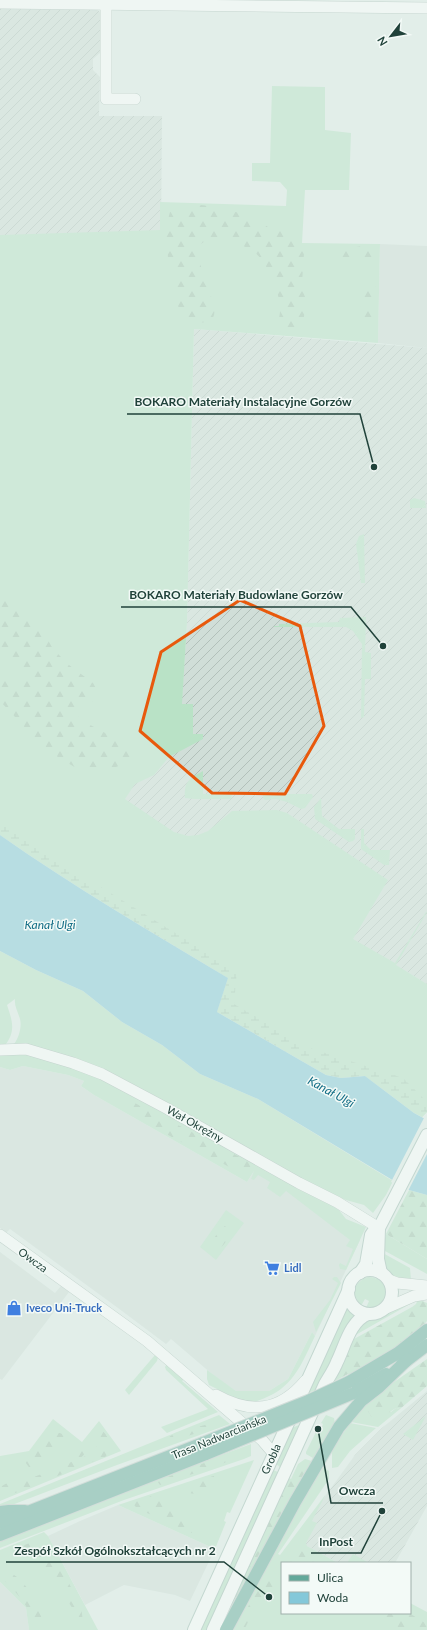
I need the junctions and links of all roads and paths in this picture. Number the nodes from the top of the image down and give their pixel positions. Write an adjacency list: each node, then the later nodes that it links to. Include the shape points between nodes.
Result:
1 (154, 2): 3 (street); 4 (street)
2 (0, 3): 3 (street)
3 (106, 3): 5 (street, via 106,99)
4 (427, 8)
5 (135, 99)
6 (0, 1050): 8 (street, Wał Okrężny, via 26,1049 102,1074 299,1183)
7 (427, 1135): 8 (main road)
8 (381, 1224): 10 (main road, via 371,1235 366,1264); 11 (main road, via 378,1259)
9 (0, 1235): 21 (street, Owcza, via 147,1340)
10 (360, 1273): 11 (main road, via 370,1270); 13 (main road, via 352,1280)
11 (385, 1277): 12 (street, via 397,1283); 15 (main road, via 392,1292 391,1299)
12 (427, 1286)
13 (349, 1289): 16 (main road, via 354,1307); 20 (main road, Grobla)
14 (427, 1294): 15 (street, via 414,1296)
15 (384, 1309): 16 (main road)
16 (368, 1314): 30 (main road, Grobla, via 359,1319 352,1328)
17 (427, 1330): 22 (main road, Trasa Nadwarciańska)
18 (427, 1345): 19 (main road, Trasa Nadwarciańska)
19 (408, 1359): 22 (main road, Trasa Nadwarciańska, via 378,1379); 31 (main road, via 356,1406 332,1438)
20 (309, 1376): 21 (street, Owcza, via 285,1399 258,1408 225,1400); 24 (main road, Grobla)
21 (200, 1386): 24 (street, Owcza, via 262,1440)
22 (350, 1388): 23 (main road, Trasa Nadwarciańska, bridge)
23 (204, 1449): 25 (main road, Trasa Nadwarciańska); 28 (main road, Trasa Nadwarciańska)
24 (274, 1454): 29 (main road, Grobla)
25 (30, 1511): 26 (main road); 27 (main road, Trasa Nadwarciańska)
26 (0, 1512)
27 (0, 1523)
28 (0, 1535)
29 (194, 1630)
30 (213, 1630)
31 (226, 1630)

